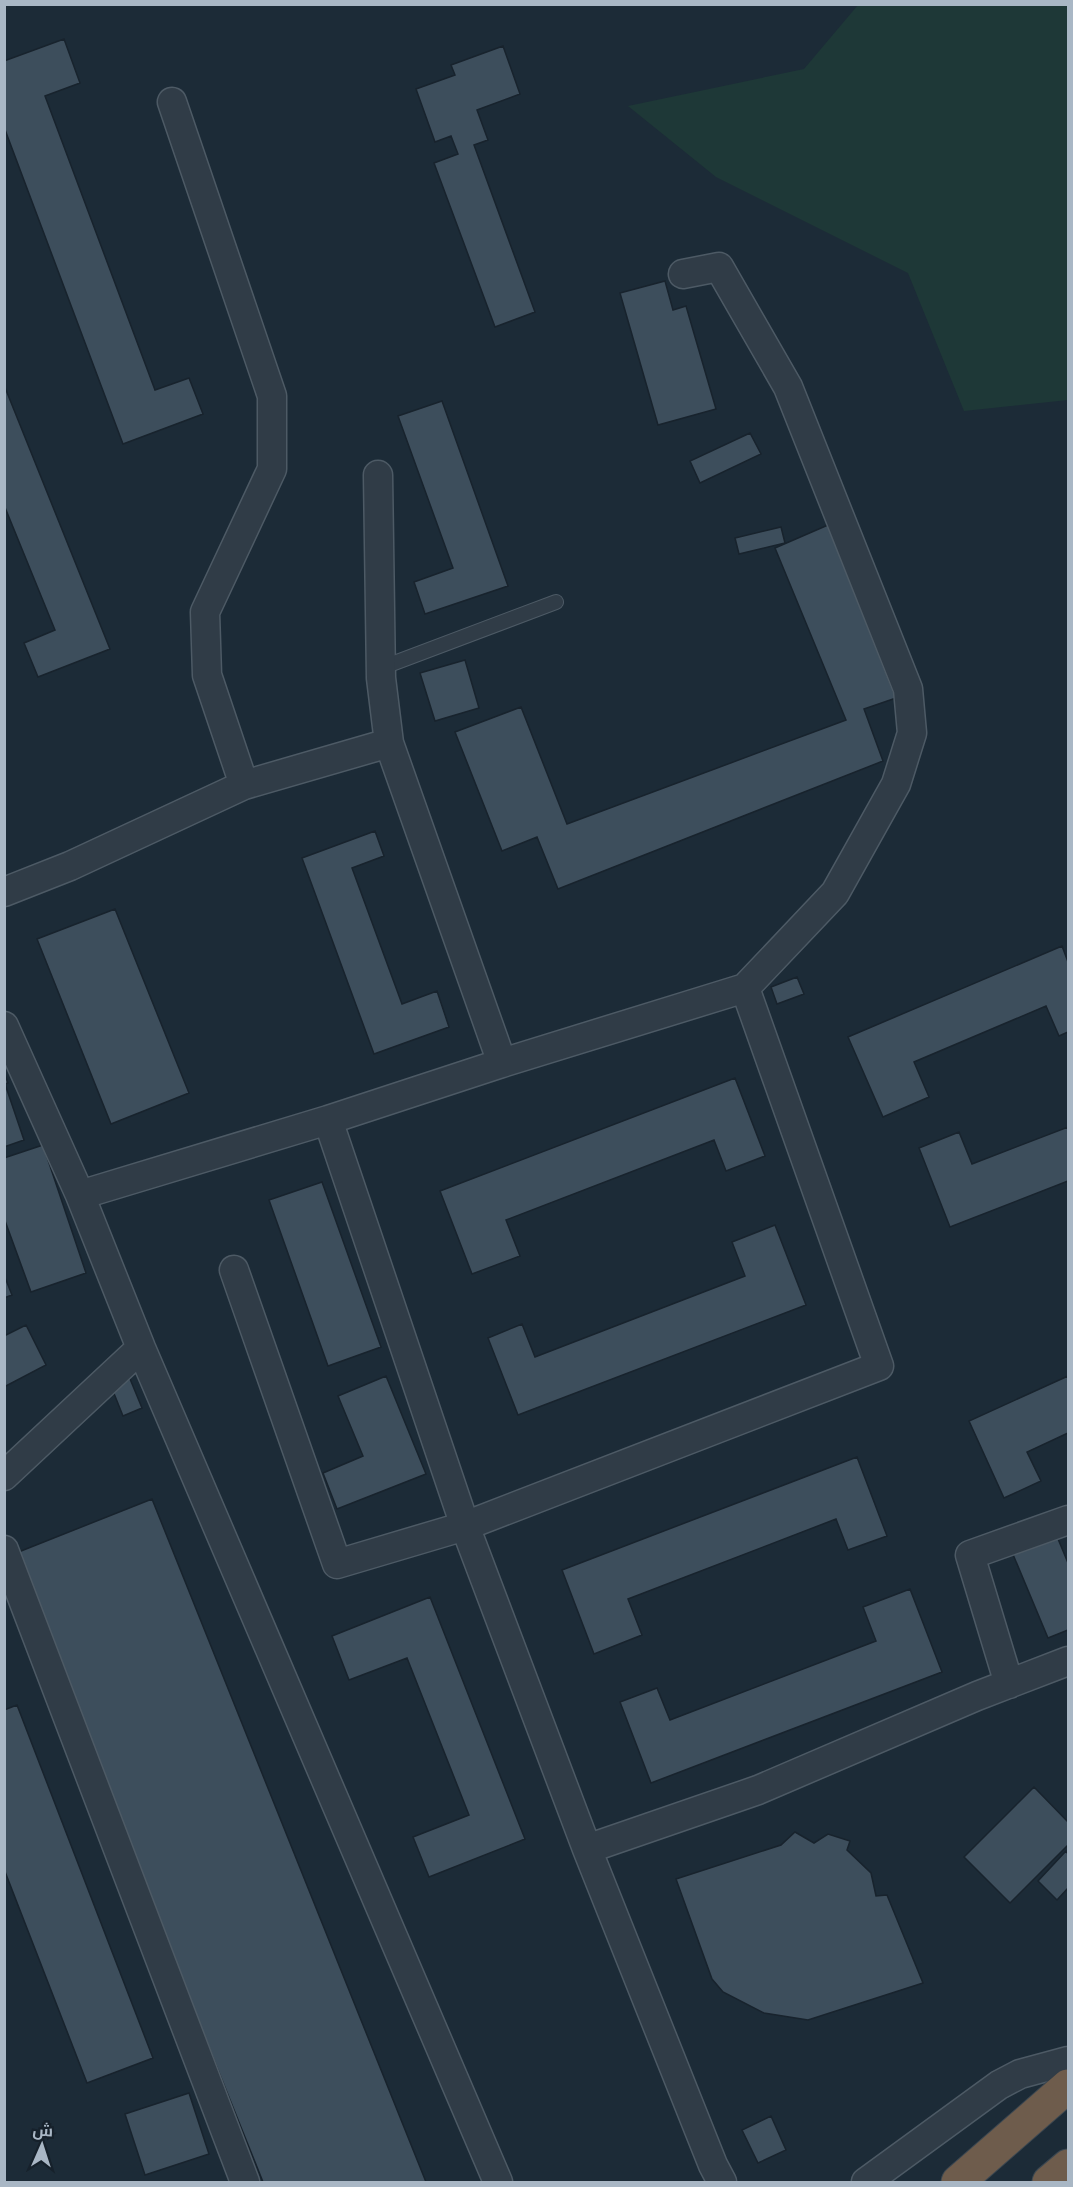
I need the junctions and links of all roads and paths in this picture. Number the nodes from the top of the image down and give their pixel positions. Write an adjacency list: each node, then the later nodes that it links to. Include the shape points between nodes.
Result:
1 (172, 102): 7 (street, via 272,396 272,469 205,612 207,675)
2 (683, 274): 9 (street, via 719,267 788,387 908,689 912,733 896,784 835,893)
3 (378, 475): 5 (street)
4 (556, 602): 5 (lane)
5 (381, 668): 6 (street)
6 (389, 743): 7 (street); 11 (street)
7 (244, 785): 8 (street, via 70,866)
8 (4, 892)
9 (745, 988): 11 (street); 18 (street, via 879,1366)
10 (4, 1026): 13 (street)
11 (502, 1063): 12 (street)
12 (328, 1120): 13 (street); 18 (street)
13 (80, 1195): 15 (street)
14 (234, 1270): 18 (street, via 337,1564)
15 (141, 1348): 16 (street); 27 (street)
16 (4, 1476)
17 (1068, 1520): 21 (street, via 970,1555)
18 (465, 1526): 22 (street)
19 (4, 1550): 26 (street)
20 (1068, 1661): 21 (street)
21 (1009, 1684): 22 (street, via 758,1790)
22 (587, 1849): 28 (street)
23 (1068, 2061): 29 (street, via 1020,2074 999,2085)
24 (1068, 2086): 30 (highway)
25 (1068, 2166): 31 (highway)
26 (244, 2182)
27 (498, 2182)
28 (722, 2182)
29 (866, 2182)
30 (958, 2182)
31 (1050, 2182)

